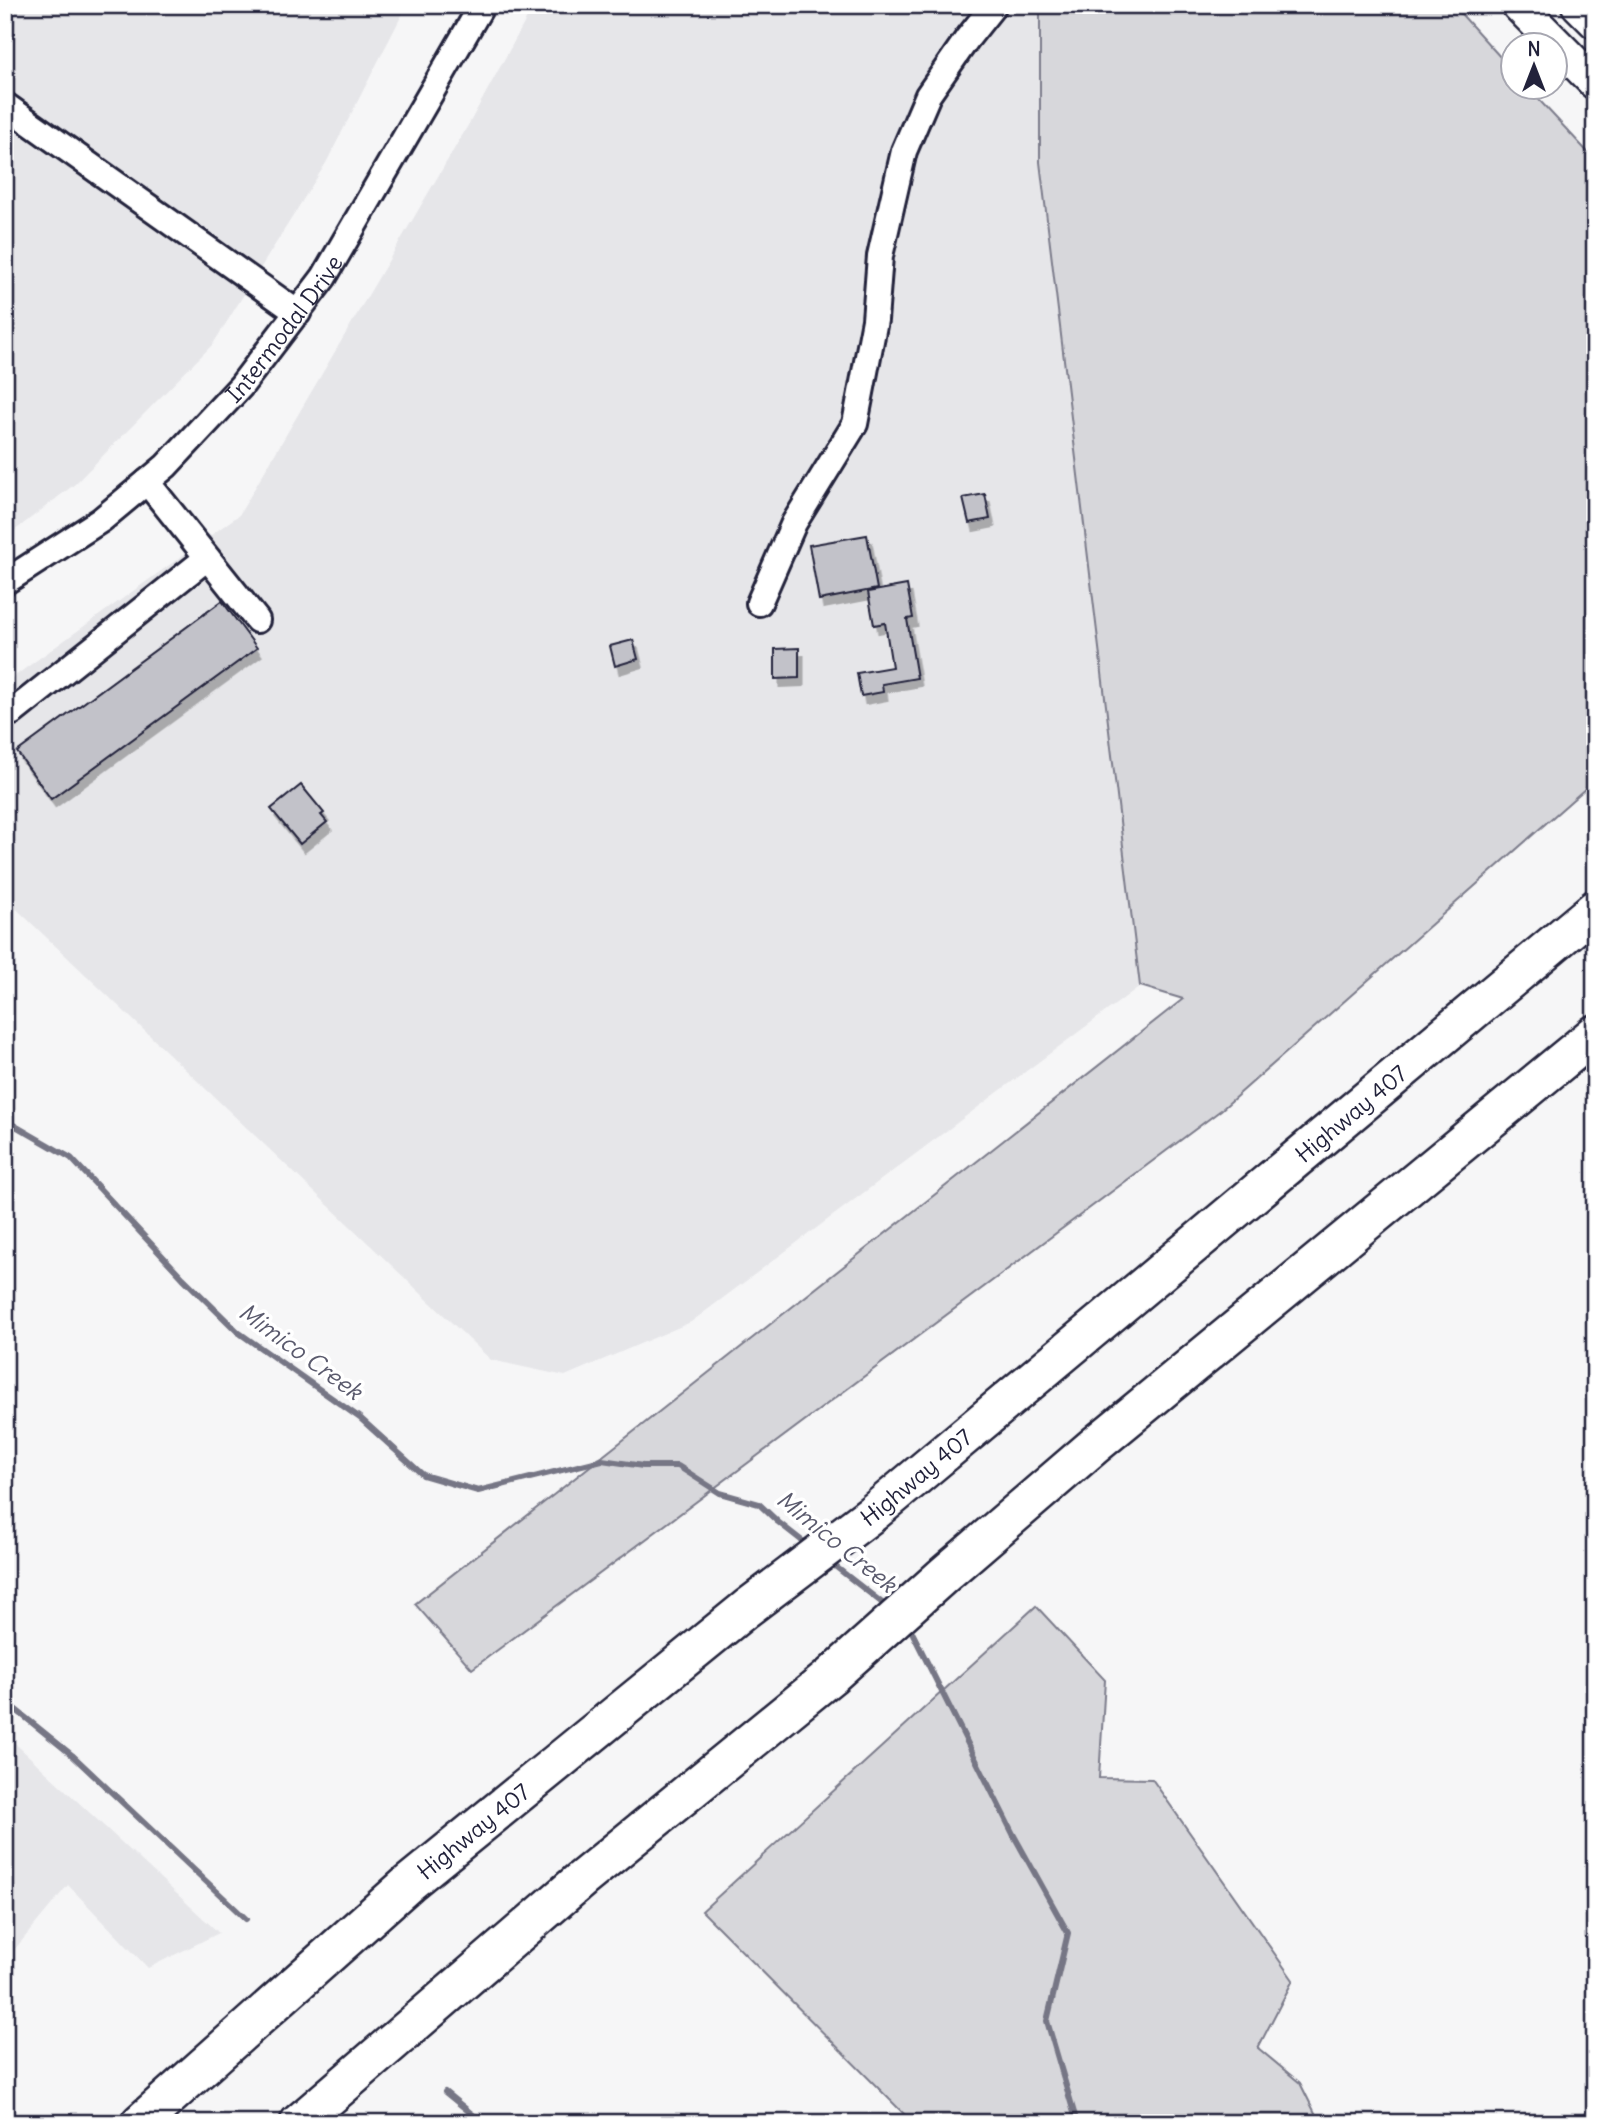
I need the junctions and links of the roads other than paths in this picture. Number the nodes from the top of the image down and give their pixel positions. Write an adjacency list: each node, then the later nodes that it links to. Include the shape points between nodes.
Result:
1 (482, 5): 8 (street, Intermodal Drive, via 324,277)
2 (994, 5): 12 (street, via 928,95 904,150 880,256 875,320 855,424 794,523)
3 (1518, 5): 6 (main road)
4 (1578, 5): 5 (main road)
5 (1595, 22)
6 (1595, 83)
7 (5, 105): 8 (street)
8 (298, 313): 9 (street, Intermodal Drive, via 241,386)
9 (147, 482): 10 (street); 11 (street, Intermodal Drive, via 101,520)
10 (207, 558): 13 (street); 14 (street)
11 (5, 582)
12 (759, 603)
13 (257, 620)
14 (13, 712)
15 (1595, 909): 17 (highway, Highway 407, via 874,1512 747,1608 409,1883)
16 (1595, 1034): 18 (highway, via 1094,1446 831,1676 582,1879)
17 (140, 2123)
18 (299, 2123)

